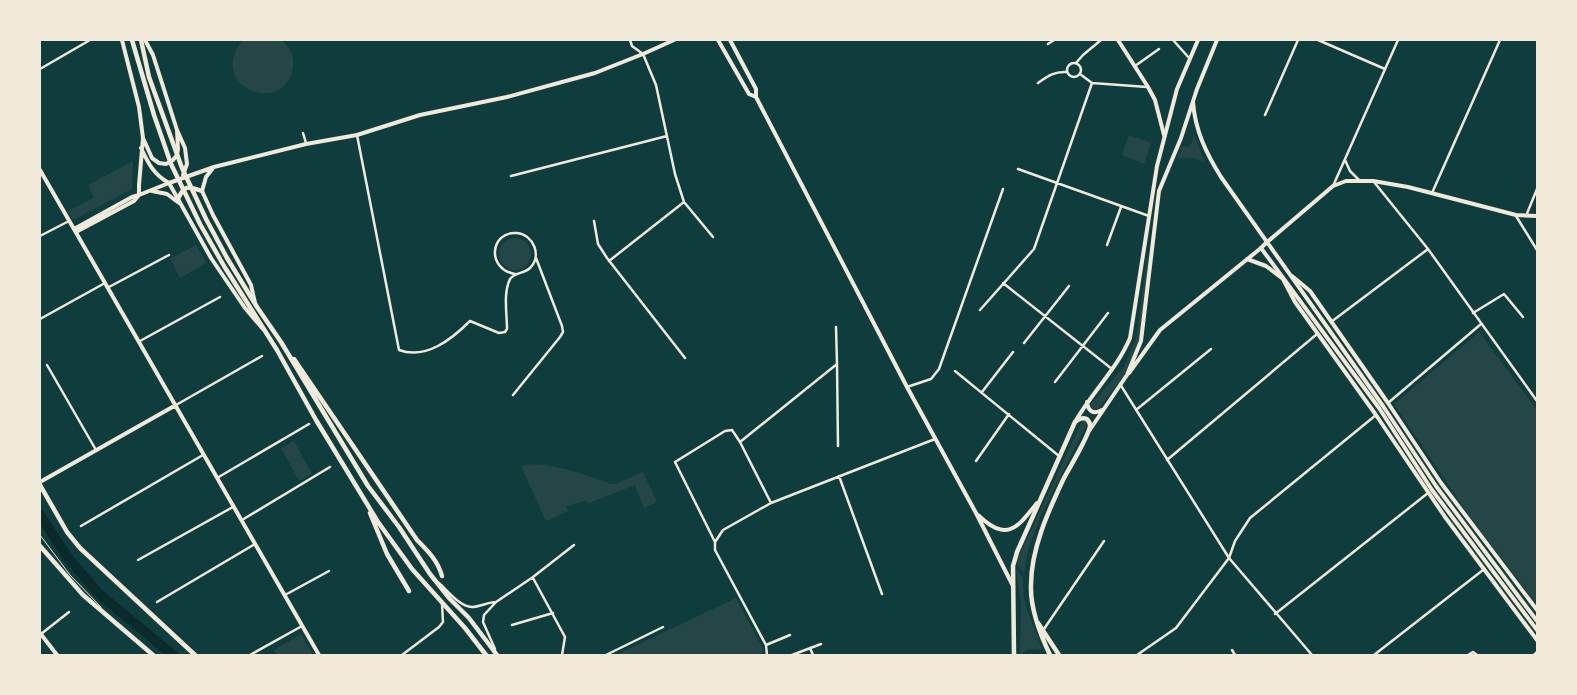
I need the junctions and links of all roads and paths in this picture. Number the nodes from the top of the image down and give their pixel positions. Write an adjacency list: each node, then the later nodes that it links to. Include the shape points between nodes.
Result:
1 (90, 40): 26 (street)
2 (122, 40): 41 (main road, via 139,107)
3 (132, 40): 101 (highway, via 171,164 200,224)
4 (141, 40): 91 (highway, via 182,168 206,219)
5 (145, 40): 36 (main road, via 153,55)
6 (630, 40): 22 (street, via 632,46)
7 (674, 40): 22 (main road)
8 (718, 40): 33 (main road, via 749,94)
9 (730, 40): 33 (main road, via 756,89)
10 (1054, 40): 20 (street)
11 (1101, 40): 24 (street)
12 (1118, 40): 25 (main road)
13 (1173, 40): 23 (street)
14 (1198, 40): 23 (main road)
15 (1217, 40): 34 (main road)
16 (1298, 40): 35 (street)
17 (1318, 40): 27 (street)
18 (1398, 40): 27 (street)
19 (1500, 40): 59 (street)
20 (1048, 44)
21 (1159, 49): 25 (street)
22 (643, 54): 38 (main road, via 595,73 507,97 420,115); 40 (street, via 656,85)
23 (1190, 59): 39 (main road)
24 (1076, 63): 28 (street, via 1070,64); 29 (street, via 1081,68)
25 (1135, 66): 32 (main road)
26 (40, 69)
27 (1385, 69): 44 (street)
28 (1067, 72): 29 (street, via 1074,77); 30 (street, via 1051,74)
29 (1080, 74): 31 (street)
30 (1038, 83)
31 (1092, 84): 32 (street); 53 (street)
32 (1148, 87): 39 (main road, via 1155,100)
33 (756, 97): 118 (main road)
34 (1193, 102): 74 (main road, via 1194,118 1205,149); 115 (main road, via 1159,191 1143,333)
35 (1265, 115)
36 (177, 130): 41 (main road, via 177,155 166,164 152,158); 49 (main road, via 187,157)
37 (303, 133): 42 (street)
38 (357, 135): 42 (main road); 83 (street, via 399,350 408,353 441,345 470,321 499,333 505,332 505,294)
39 (1164, 135): 66 (main road)
40 (667, 136): 48 (street); 62 (street)
41 (143, 138): 43 (main road)
42 (306, 144): 45 (main road)
43 (142, 148): 52 (main road, via 149,165); 60 (main road)
44 (1345, 160): 50 (street, via 1350,172); 54 (street)
45 (214, 167): 49 (main road); 58 (main road, via 206,177)
46 (1018, 169): 53 (street)
47 (40, 170): 69 (main road)
48 (511, 176)
49 (180, 179): 52 (main road)
50 (1359, 180): 51 (main road); 54 (main road, via 1346,180)
51 (1373, 181): 59 (main road); 77 (street)
52 (169, 183): 57 (main road); 61 (main road)
53 (1056, 183): 64 (street); 87 (street, via 1034,249)
54 (1333, 186): 74 (main road)
55 (1004, 188): 118 (street, via 939,370 931,379)
56 (1537, 189): 67 (street)
57 (150, 191): 60 (main road); 63 (main road, via 166,194)
58 (202, 191): 61 (highway, via 185,188); 91 (main road, via 251,285)
59 (1432, 193): 65 (main road)
60 (139, 196): 71 (main road)
61 (178, 199): 63 (main road)
62 (684, 202): 73 (street); 82 (street)
63 (181, 204): 101 (main road, via 216,265 253,320)
64 (1121, 207): 66 (street); 75 (street)
65 (1516, 214): 67 (main road); 78 (street)
66 (1148, 216): 114 (main road, via 1132,329)
67 (1526, 216): 68 (main road)
68 (1537, 216)
69 (69, 221): 71 (main road); 72 (street)
70 (594, 221): 82 (street, via 598,244)
71 (75, 230): 86 (main road)
72 (40, 236)
73 (713, 237)
74 (1266, 243): 76 (main road); 84 (main road)
75 (1107, 244)
76 (1261, 248): 81 (main road); 85 (main road)
77 (1428, 249): 94 (street); 98 (street)
78 (1537, 250)
79 (169, 255): 89 (street)
80 (535, 257): 83 (street, via 528,269); 83 (street, via 536,250 529,239 518,233 505,236 496,246 495,259 503,270); 120 (street, via 563,332)
81 (1247, 259): 85 (main road, via 1266,266); 115 (main road, via 1160,330)
82 (609, 261): 110 (street)
83 (515, 274)
84 (1290, 274): 98 (main road, via 1310,291); 178 (main road, via 1436,486)
85 (1283, 279): 102 (main road); 183 (main road, via 1378,408 1432,490)
86 (106, 282): 89 (main road); 97 (street)
87 (1003, 283): 92 (street); 95 (street)
88 (1069, 286): 95 (street)
89 (109, 288): 103 (main road)
90 (220, 297): 103 (street)
91 (257, 307): 104 (highway)
92 (980, 310)
93 (1108, 313): 106 (street)
94 (1474, 313): 96 (street, via 1504,294); 99 (street)
95 (1045, 316): 105 (street); 106 (street)
96 (1524, 317)
97 (40, 319)
98 (1331, 322): 123 (main road)
99 (1481, 324): 121 (street); 123 (street)
100 (836, 327): 111 (street)
101 (265, 332): 147 (highway)
102 (1318, 333): 128 (main road); 138 (street)
103 (140, 341): 124 (main road)
104 (281, 342): 162 (highway, via 368,486); 163 (highway, via 417,540 434,558)
105 (1024, 343)
106 (1082, 346): 114 (street); 116 (street)
107 (1211, 349): 126 (street)
108 (1013, 352): 119 (street)
109 (262, 356): 124 (street)
110 (685, 358)
111 (837, 364): 133 (street); 134 (street)
112 (47, 365): 135 (street)
113 (955, 370): 119 (street)
114 (1113, 370): 122 (main road)
115 (1127, 375): 117 (main road)
116 (1055, 382)
117 (1120, 384): 125 (main road); 126 (street)
118 (907, 388): 132 (main road)
119 (982, 392): 127 (street)
120 (514, 395)
121 (1537, 400)
122 (1087, 402): 125 (main road, via 1093,412); 129 (main road)
123 (1388, 403): 172 (main road, via 1441,483)
124 (176, 406): 135 (main road); 136 (main road)
125 (1104, 408): 131 (main road)
126 (1136, 410): 138 (street)
127 (1008, 414): 137 (street); 139 (street)
128 (1376, 415): 144 (main road); 158 (street, via 1250,518 1235,541)
129 (1075, 422): 131 (highway, via 1087,419); 137 (highway)
130 (309, 424): 142 (street)
131 (1089, 431): 177 (highway, via 1053,502 1037,548 1030,587)
132 (935, 439): 141 (street); 149 (main road)
133 (740, 442): 146 (street); 154 (street, via 732,430 725,431 675,462)
134 (838, 446)
135 (96, 450): 143 (main road)
136 (203, 455): 142 (main road); 151 (street)
137 (1060, 456): 145 (highway)
138 (1167, 460): 158 (street)
139 (976, 461)
140 (330, 468): 150 (street)
141 (839, 476): 146 (street); 167 (street)
142 (217, 478): 148 (main road)
143 (40, 483): 194 (highway, via 80,548)
144 (1428, 493): 160 (main road); 175 (street)
145 (1039, 501): 149 (main road, via 1020,524 1009,530 990,525); 165 (highway, via 1017,552)
146 (772, 503): 154 (street, via 723,530)
147 (368, 504): 166 (highway, via 387,554); 171 (highway, via 412,569)
148 (234, 506): 150 (main road); 159 (street)
149 (976, 513): 165 (main road)
150 (242, 520): 155 (main road)
151 (81, 526)
152 (40, 535): 176 (lane, via 67,571)
153 (1104, 541): 182 (street)
154 (716, 542): 188 (street, via 715,550)
155 (256, 544): 168 (main road); 169 (street)
156 (574, 544): 164 (street)
157 (40, 546): 176 (highway, via 83,595)
158 (1229, 558): 175 (street); 208 (street, via 1176,628)
159 (138, 560)
160 (1484, 570): 186 (main road); 211 (street)
161 (329, 571): 168 (street)
162 (430, 574): 170 (street, via 464,604 473,607); 199 (highway)
163 (442, 576)
164 (533, 577): 170 (street); 174 (street)
165 (1013, 586): 205 (highway)
166 (409, 591)
167 (882, 594)
168 (284, 595): 180 (main road)
169 (157, 602)
170 (496, 602): 199 (street, via 484,615 483,622)
171 (442, 603): 197 (street, via 443,622); 198 (highway)
172 (1537, 610)
173 (69, 612): 184 (street)
174 (553, 613): 179 (street); 200 (street, via 565,637)
175 (1275, 614): 210 (street)
176 (108, 615): 193 (highway)
177 (1036, 619): 182 (highway); 206 (highway)
178 (1537, 621)
179 (512, 625)
180 (302, 626): 195 (street); 196 (main road)
181 (663, 627): 201 (street)
182 (1044, 629): 207 (highway)
183 (1537, 630)
184 (41, 634): 192 (main road)
185 (790, 635): 188 (street)
186 (1537, 640)
187 (821, 644): 189 (street)
188 (766, 645): 202 (street)
189 (810, 648): 203 (street); 204 (street)
190 (1232, 650): 209 (street)
191 (1537, 652): 214 (street)
192 (57, 655)
193 (153, 655)
194 (195, 655)
195 (250, 655)
196 (318, 655)
197 (402, 655)
198 (486, 655)
199 (497, 655)
200 (562, 655)
201 (606, 655)
202 (767, 655)
203 (792, 655)
204 (813, 655)
205 (1014, 655)
206 (1050, 655)
207 (1059, 655)
208 (1137, 655)
209 (1235, 655)
210 (1312, 655)
211 (1374, 655)
212 (1468, 655): 213 (street, via 1473,652)
213 (1477, 655)
214 (1534, 655)

